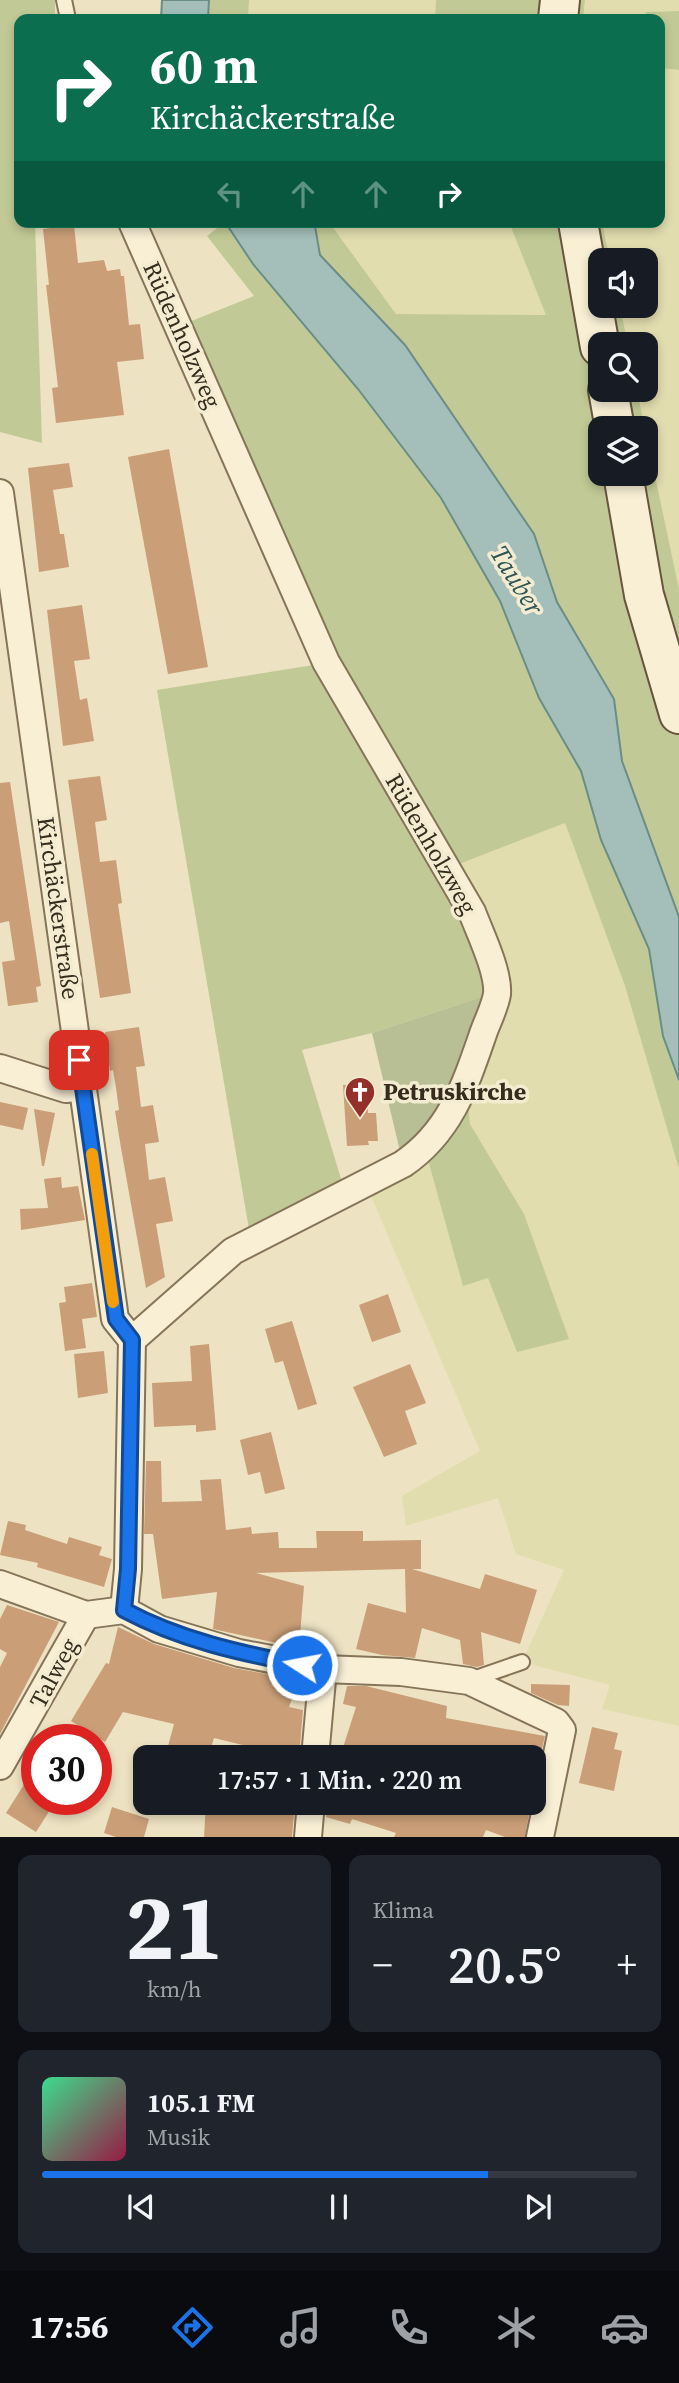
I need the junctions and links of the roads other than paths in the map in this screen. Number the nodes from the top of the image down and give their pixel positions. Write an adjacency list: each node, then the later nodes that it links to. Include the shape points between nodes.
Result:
1 (135, 228): 9 (street, Rüdenholzweg, via 326,663 466,901 489,955 497,992 466,1083 425,1149 233,1251)
2 (579, 228): 3 (main road)
3 (598, 332)
4 (624, 486): 6 (main road, via 644,595)
5 (0, 494): 8 (street, Kirchäckerstraße)
6 (679, 714)
7 (0, 1068): 8 (street, via 66,1089)
8 (83, 1087): 9 (street, Kirchäckerstraße, via 116,1319)
9 (132, 1340): 11 (street)
10 (0, 1584): 12 (street)
11 (124, 1610): 12 (street); 14 (street, via 159,1629 212,1645)
12 (86, 1615): 17 (street, Talweg)
13 (522, 1662): 15 (lane)
14 (323, 1669): 15 (street); 16 (street)
15 (469, 1681): 20 (street, via 556,1722 562,1730)
16 (316, 1745)
17 (0, 1766)
18 (310, 1815): 19 (street)
19 (308, 1837)
20 (540, 1837)

